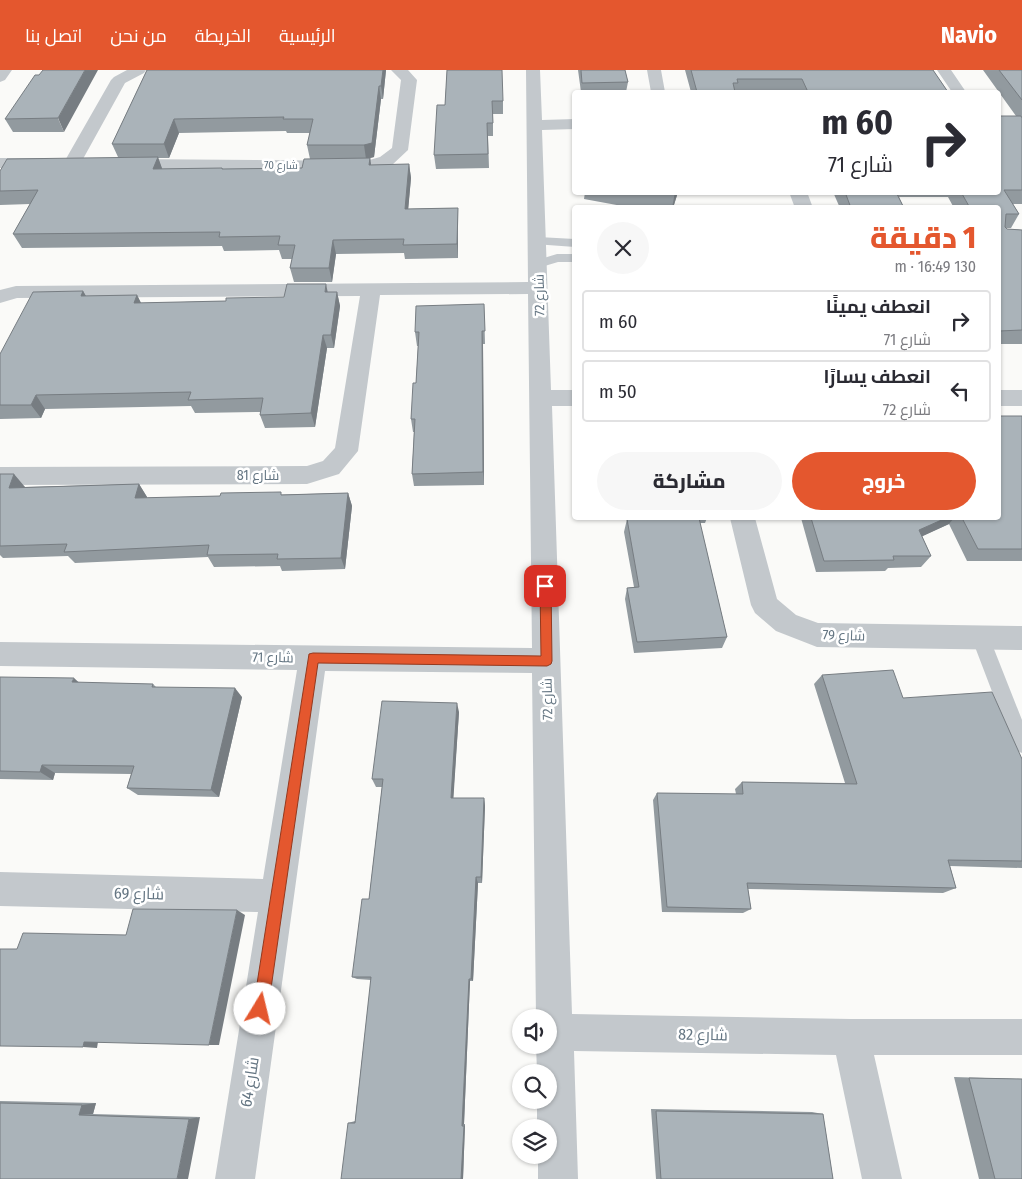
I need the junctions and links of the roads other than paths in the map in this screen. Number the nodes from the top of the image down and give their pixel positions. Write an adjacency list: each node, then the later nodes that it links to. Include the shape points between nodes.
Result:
1 (5, 70): 7 (street)
2 (139, 70): 13 (street, via 119,80)
3 (398, 70): 15 (street, شارع 70, via 409,80 400,150 386,161 366,166)
4 (533, 70): 10 (street, شارع 72)
5 (654, 70): 8 (street)
6 (944, 70): 9 (street)
7 (0, 77)
8 (658, 90)
9 (958, 90)
10 (535, 124): 11 (street); 18 (street, شارع 72)
11 (572, 124)
12 (0, 163): 13 (street)
13 (72, 164): 14 (street)
14 (91, 164)
15 (111, 164)
16 (572, 245): 18 (lane)
17 (572, 258): 18 (lane, via 557,258)
18 (538, 264): 19 (street); 21 (street, شارع 72)
19 (371, 291): 20 (street, via 16,292); 25 (street, شارع 81, via 346,451 331,468 307,475)
20 (0, 296)
21 (542, 398): 22 (street); 31 (street, شارع 72)
22 (572, 398)
23 (1001, 398): 24 (street)
24 (1022, 398)
25 (0, 476)
26 (744, 520): 28 (street, شارع 79, via 765,605 786,623 817,635)
27 (1022, 638): 28 (street, شارع 79)
28 (980, 639): 32 (lane)
29 (0, 654): 30 (street, شارع 71)
30 (313, 658): 31 (street, شارع 71); 34 (street, شارع 64)
31 (547, 661): 35 (street, شارع 72)
32 (1022, 744)
33 (0, 889): 34 (street, شارع 69)
34 (278, 896): 40 (street, شارع 64)
35 (555, 1009)
36 (557, 1032): 38 (street, شارع 82)
37 (1022, 1036): 38 (street, شارع 82)
38 (851, 1037): 42 (street)
39 (555, 1054): 41 (street, شارع 72)
40 (235, 1179)
41 (558, 1179)
42 (882, 1179)

